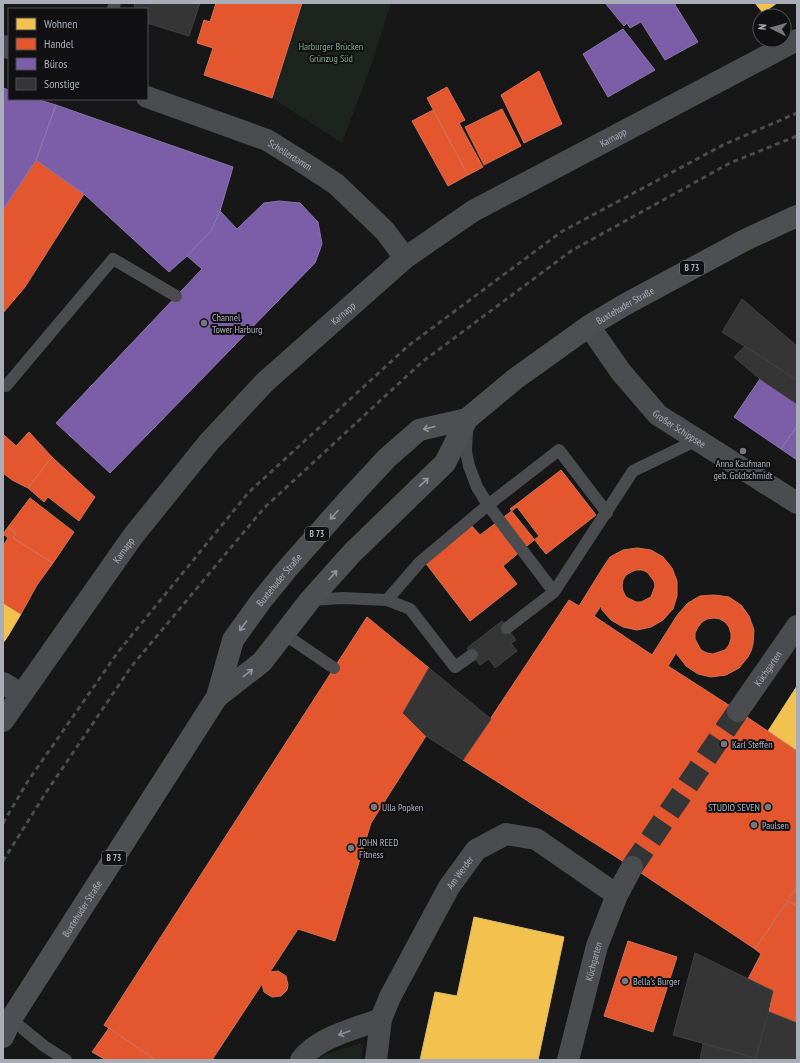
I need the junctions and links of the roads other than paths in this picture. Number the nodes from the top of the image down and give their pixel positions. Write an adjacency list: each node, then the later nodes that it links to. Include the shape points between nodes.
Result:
1 (797, 40): 4 (street, Karnapp, via 473,211)
2 (148, 97): 4 (street, Schellerdamm, via 267,140 304,163 336,184 381,227)
3 (797, 216): 6 (main road, Buxtehuder Straße / B 73, via 745,240)
4 (406, 258): 21 (street, Karnapp, via 265,382 209,442)
5 (176, 296): 7 (lane, via 113,259 6,386)
6 (589, 326): 8 (main road, Buxtehuder Straße / B 73, via 515,379); 9 (street, Großer Schippsee, via 621,372 658,415)
7 (3, 385)
8 (467, 419): 11 (lane, via 466,452 469,466); 14 (main road, Buxtehuder Straße / B 73, one-way to 8, via 352,553 445,463); 22 (main road, Buxtehuder Straße / B 73, one-way to 22, via 419,430 387,458 348,500 287,569 233,640)
9 (697, 440): 10 (street, Großer Schippsee); 12 (lane, via 633,472)
10 (797, 502)
11 (488, 506): 12 (lane, via 559,450); 13 (lane); 15 (lane, via 420,562)
12 (607, 513): 13 (lane)
13 (554, 592): 17 (lane)
14 (310, 600): 15 (lane); 18 (main road, Buxtehuder Straße / B 73)
15 (386, 600): 19 (lane, via 410,609 455,668)
16 (797, 626): 23 (street, Küchgarten)
17 (507, 628)
18 (284, 634): 20 (lane); 22 (main road, Buxtehuder Straße / B 73, one-way to 18, via 262,662)
19 (472, 655)
20 (334, 668)
21 (12, 688): 24 (street, Karnapp)
22 (217, 697): 28 (main road, Buxtehuder Straße / B 73)
23 (738, 711)
24 (3, 721)
25 (632, 867): 26 (street, Küchgarten)
26 (617, 895): 27 (street, Am Werder, via 536,839 506,834 476,850 449,887 407,963); 32 (street, Küchgarten, via 597,946)
27 (381, 1020): 30 (street, one-way to 30, via 317,1044); 31 (street, Am Werder)
28 (6, 1028): 29 (lane)
29 (66, 1060)
30 (301, 1060)
31 (376, 1060)
32 (568, 1060)

